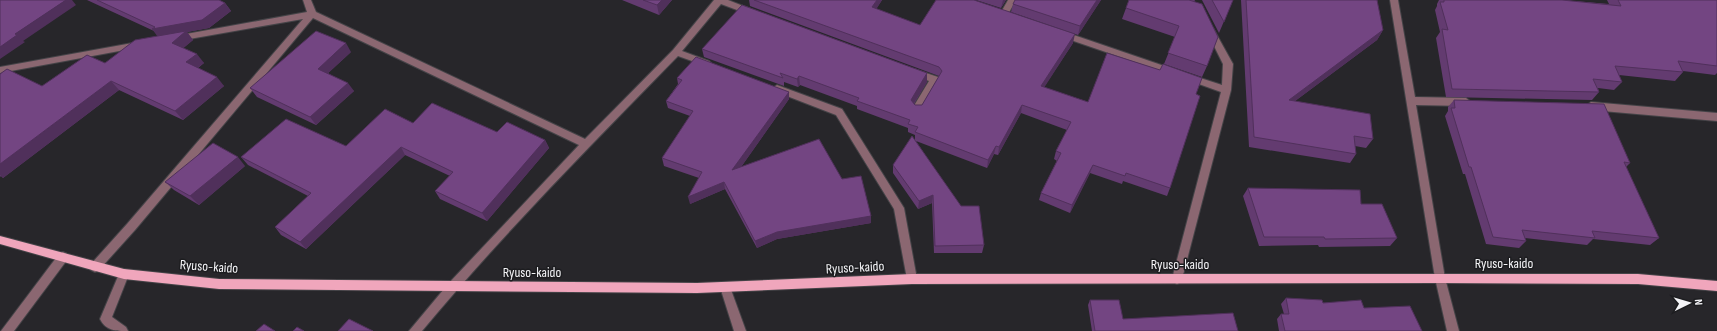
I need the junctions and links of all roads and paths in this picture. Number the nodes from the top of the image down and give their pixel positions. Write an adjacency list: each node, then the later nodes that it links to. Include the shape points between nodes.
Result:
1 (307, 0): 5 (street)
2 (719, 0): 7 (street); 12 (street)
3 (1012, 0): 6 (street)
4 (1394, 0): 18 (street)
5 (312, 14): 10 (street); 23 (street); 26 (street)
6 (1004, 14)
7 (764, 17)
8 (1208, 24): 17 (street, via 1228,64)
9 (1056, 32): 17 (street)
10 (165, 40)
11 (149, 43): 15 (street)
12 (676, 52): 13 (street); 23 (street)
13 (713, 66)
14 (905, 68): 21 (street, via 935,79)
15 (1, 70)
16 (765, 85): 29 (street, via 839,112 899,208)
17 (1226, 90): 30 (street)
18 (1411, 101): 19 (street); 28 (street)
19 (1475, 103)
20 (1578, 106): 22 (street)
21 (917, 109)
22 (1717, 117)
23 (586, 144): 31 (street)
24 (0, 240): 25 (main road, Ryuso-kaido)
25 (63, 257): 26 (main road, Ryuso-kaido); 34 (street)
26 (95, 267): 27 (main road, Ryuso-kaido)
27 (124, 274): 31 (main road, Ryuso-kaido, via 219,284); 35 (street, via 106,319)
28 (1440, 278): 30 (main road, Ryuso-kaido); 32 (main road, Ryuso-kaido, via 1638,279); 38 (street)
29 (912, 279): 30 (main road, Ryuso-kaido); 33 (main road, Ryuso-kaido)
30 (1177, 279)
31 (453, 286): 33 (main road, Ryuso-kaido); 36 (street)
32 (1717, 286)
33 (725, 287): 37 (street)
34 (7, 331)
35 (122, 331)
36 (415, 331)
37 (740, 331)
38 (1453, 331)

